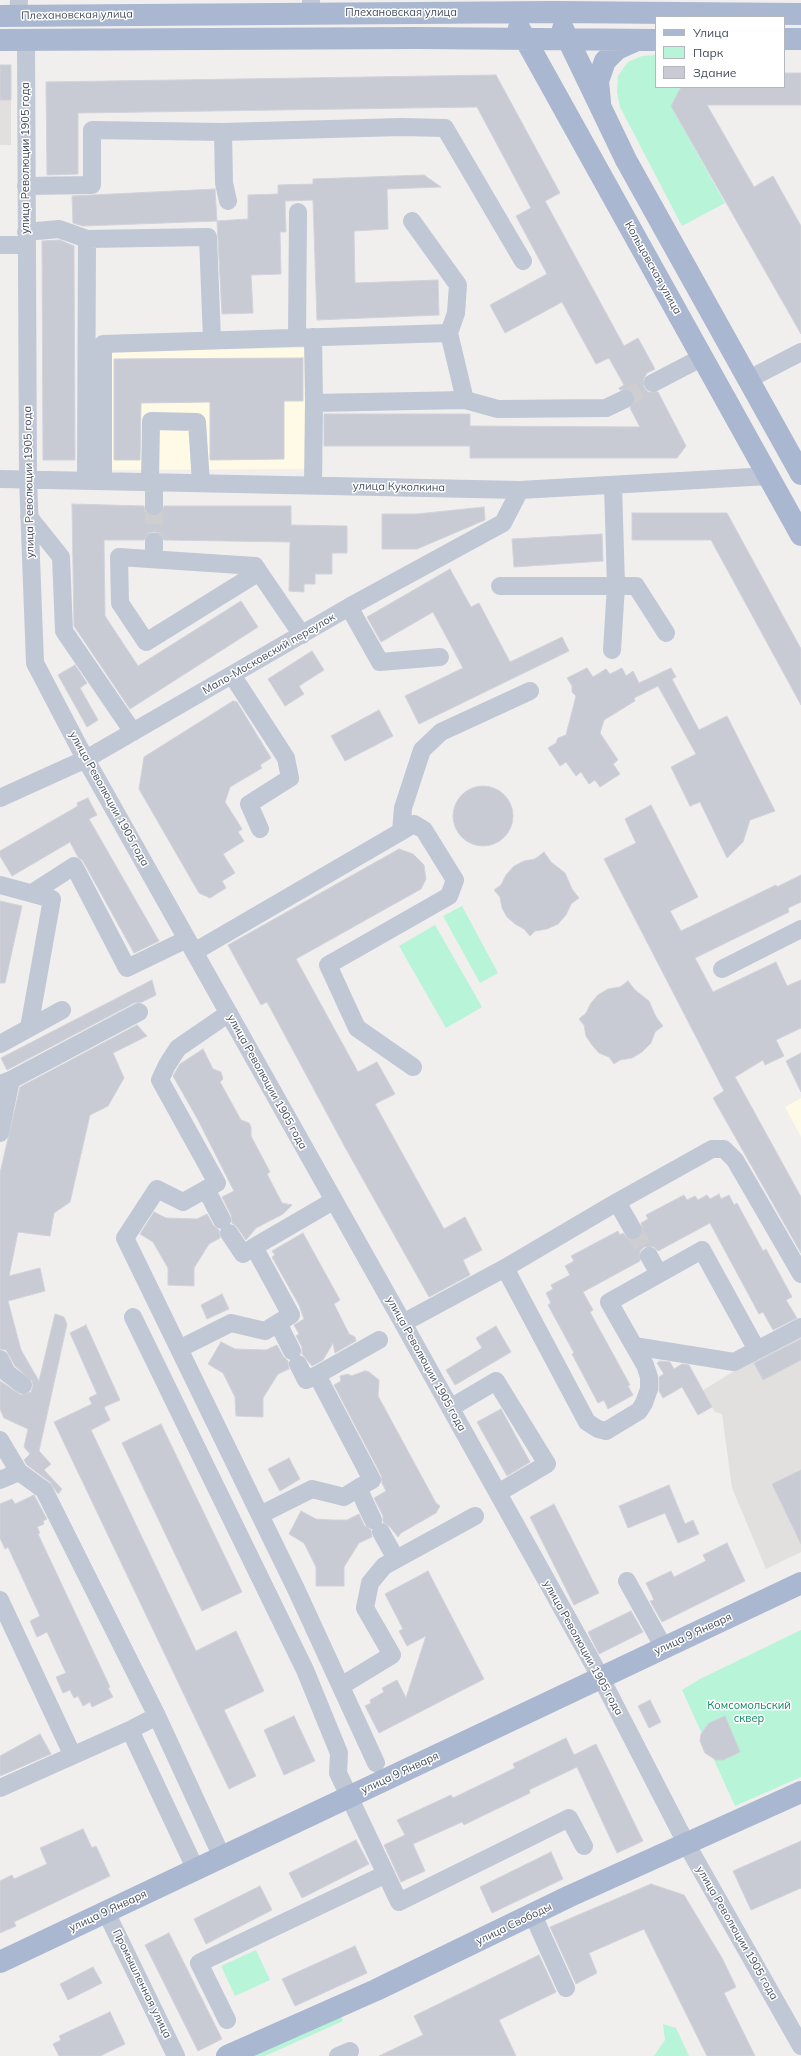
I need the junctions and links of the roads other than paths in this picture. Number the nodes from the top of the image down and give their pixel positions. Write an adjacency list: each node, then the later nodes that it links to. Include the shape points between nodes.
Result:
1 (633, 0): 8 (main road)
2 (311, 6): 5 (main road, Плехановская улица); 7 (main road, Плехановская улица)
3 (509, 6): 4 (main road, Плехановская улица); 5 (main road, Плехановская улица); 9 (main road, Кольцовская улица)
4 (552, 6): 8 (main road, Плехановская улица); 14 (main road)
5 (423, 7)
6 (792, 9): 8 (main road, Плехановская улица)
7 (12, 10)
8 (658, 13)
9 (524, 39): 13 (main road); 14 (main road); 30 (main road, Кольцовская улица)
10 (785, 39): 11 (main road)
11 (801, 39)
12 (0, 40): 13 (main road)
13 (26, 40): 18 (street, улица Революции 1905 года)
14 (568, 40): 15 (main road); 16 (main road)
15 (646, 40): 16 (main road, via 617,49 605,61 598,81)
16 (601, 109): 31 (main road, via 626,160)
17 (223, 132): 18 (street, via 92,130 92,185); 19 (street, via 224,183); 25 (street, via 445,128)
18 (26, 186): 22 (street, улица Революции 1905 года)
19 (228, 201)
20 (298, 212): 27 (street)
21 (412, 221): 26 (street, via 458,285 456,313)
22 (26, 239): 23 (street, via 59,229); 24 (street); 39 (street, улица Революции 1905 года)
23 (87, 239): 28 (street, via 208,237); 40 (street)
24 (0, 245)
25 (523, 261)
26 (450, 333): 27 (street); 34 (street)
27 (305, 337): 28 (street); 35 (street)
28 (212, 340): 40 (street, via 103,344)
29 (801, 352): 31 (street)
30 (703, 358): 32 (street); 37 (main road, Кольцовская улица)
31 (749, 379): 36 (main road)
32 (653, 383)
33 (625, 399): 34 (street, via 606,408 498,409)
34 (464, 400): 35 (street)
35 (314, 403): 43 (street)
36 (801, 474)
37 (769, 476): 44 (street, улица Куколкина); 48 (main road, Кольцовская улица)
38 (0, 479): 39 (street, улица Куколкина)
39 (28, 479): 40 (street, улица Куколкина); 47 (street, улица Революции 1905 года)
40 (95, 480): 41 (street, улица Куколкина)
41 (152, 481): 42 (street, улица Куколкина); 42 (street, via 151,421 197,422); 46 (street)
42 (201, 482): 43 (street, улица Куколкина)
43 (313, 485): 45 (street, улица Куколкина)
44 (613, 485): 45 (street, улица Куколкина); 51 (street)
45 (520, 490): 52 (street, Мало-Московский переулок, via 503,522)
46 (154, 506)
47 (29, 517): 59 (street, via 61,557 64,631); 60 (street, улица Революции 1905 года, via 35,663)
48 (801, 535)
49 (259, 572): 49 (street, via 146,642 120,603 119,557 154,551 255,566); 54 (street)
50 (500, 586): 51 (street)
51 (616, 586): 53 (street, via 636,586); 55 (street)
52 (349, 607): 54 (street, Мало-Московский переулок); 56 (street, via 380,662)
53 (666, 633)
54 (302, 634): 57 (street, Мало-Московский переулок)
55 (612, 650)
56 (440, 658)
57 (232, 675): 59 (street, Мало-Московский переулок); 62 (street, via 286,758 290,778 249,804)
58 (530, 691): 63 (street, via 441,732 422,750 403,808)
59 (133, 732): 60 (street, Мало-Московский переулок)
60 (86, 759): 61 (street, Мало-Московский переулок); 67 (street, улица Революции 1905 года)
61 (0, 798)
62 (260, 829)
63 (401, 832): 67 (street); 74 (street, via 414,824 424,830 455,880 450,896 328,965 358,1028)
64 (0, 885): 65 (street)
65 (32, 893): 67 (street, via 74,866 127,968); 72 (street, via 52,899)
66 (801, 929): 68 (street)
67 (190, 946): 71 (street, улица Революции 1905 года)
68 (722, 969)
69 (62, 1010): 72 (street)
70 (139, 1012): 75 (street)
71 (229, 1013): 77 (street, via 178,1048 160,1080 217,1183); 78 (street, улица Революции 1905 года)
72 (29, 1028): 73 (street)
73 (0, 1044)
74 (413, 1067)
75 (5, 1082): 76 (street)
76 (0, 1133)
77 (206, 1189): 81 (street, via 243,1254); 92 (street, via 183,1202 157,1189 125,1238)
78 (333, 1201): 81 (street); 88 (street, улица Революции 1905 года)
79 (617, 1202): 80 (street); 83 (street); 85 (street, via 712,1149 724,1149 736,1160)
80 (633, 1230)
81 (254, 1247): 87 (street, via 291,1315)
82 (649, 1256): 84 (street)
83 (505, 1268): 88 (street); 91 (street, via 588,1422 598,1429 606,1431 639,1411 652,1393 645,1365)
84 (659, 1274): 91 (street, via 609,1302); 93 (street, via 702,1250)
85 (801, 1274)
86 (133, 1317): 118 (street, via 304,1670 339,1752 338,1773)
87 (278, 1323): 92 (street, via 265,1331 231,1323); 95 (street, via 306,1380)
88 (403, 1323): 97 (street, улица Революции 1905 года)
89 (801, 1327): 93 (street)
90 (379, 1340): 95 (street)
91 (634, 1346): 93 (street, via 734,1362)
92 (179, 1350): 103 (street)
93 (757, 1350)
94 (0, 1359): 96 (street, via 7,1373)
95 (317, 1375): 101 (street, via 372,1480)
96 (23, 1385)
97 (450, 1408): 102 (street, улица Революции 1905 года); 102 (street, via 496,1381 547,1464)
98 (0, 1440): 99 (street)
99 (19, 1472): 100 (street); 112 (street, via 44,1490)
100 (0, 1480)
101 (358, 1488): 103 (street, via 344,1497 312,1489); 105 (street)
102 (498, 1493): 110 (street, улица Революции 1905 года)
103 (260, 1516): 111 (street)
104 (475, 1516): 105 (street)
105 (396, 1559): 111 (street, via 384,1566 370,1583 365,1608 392,1655)
106 (627, 1581): 109 (street)
107 (801, 1583): 109 (main road, улица 9 Января)
108 (0, 1600): 114 (street)
109 (664, 1648): 110 (main road, улица 9 Января)
110 (601, 1678): 118 (main road, улица 9 Января); 119 (street, улица Революции 1905 года)
111 (341, 1686): 115 (street)
112 (157, 1716): 113 (street); 121 (street)
113 (130, 1730): 114 (street); 122 (street)
114 (72, 1754): 116 (street)
115 (376, 1763)
116 (0, 1788)
117 (801, 1792): 119 (main road, улица Свободы)
118 (349, 1797): 121 (main road, улица 9 Января); 123 (street)
119 (687, 1845): 125 (main road, улица Свободы); 129 (street, улица Революции 1905 года, via 748,1939)
120 (584, 1846): 123 (street, via 569,1818 399,1902)
121 (222, 1857): 122 (main road, улица 9 Января)
122 (196, 1870): 124 (main road, улица 9 Января)
123 (386, 1874): 128 (street, via 198,1963)
124 (106, 1912): 126 (main road, улица 9 Января); 131 (street, Промышленная улица)
125 (533, 1915): 127 (street); 130 (main road, улица Свободы)
126 (0, 1962)
127 (566, 1988)
128 (227, 2020)
129 (801, 2046)
130 (233, 2055)
131 (176, 2056)

